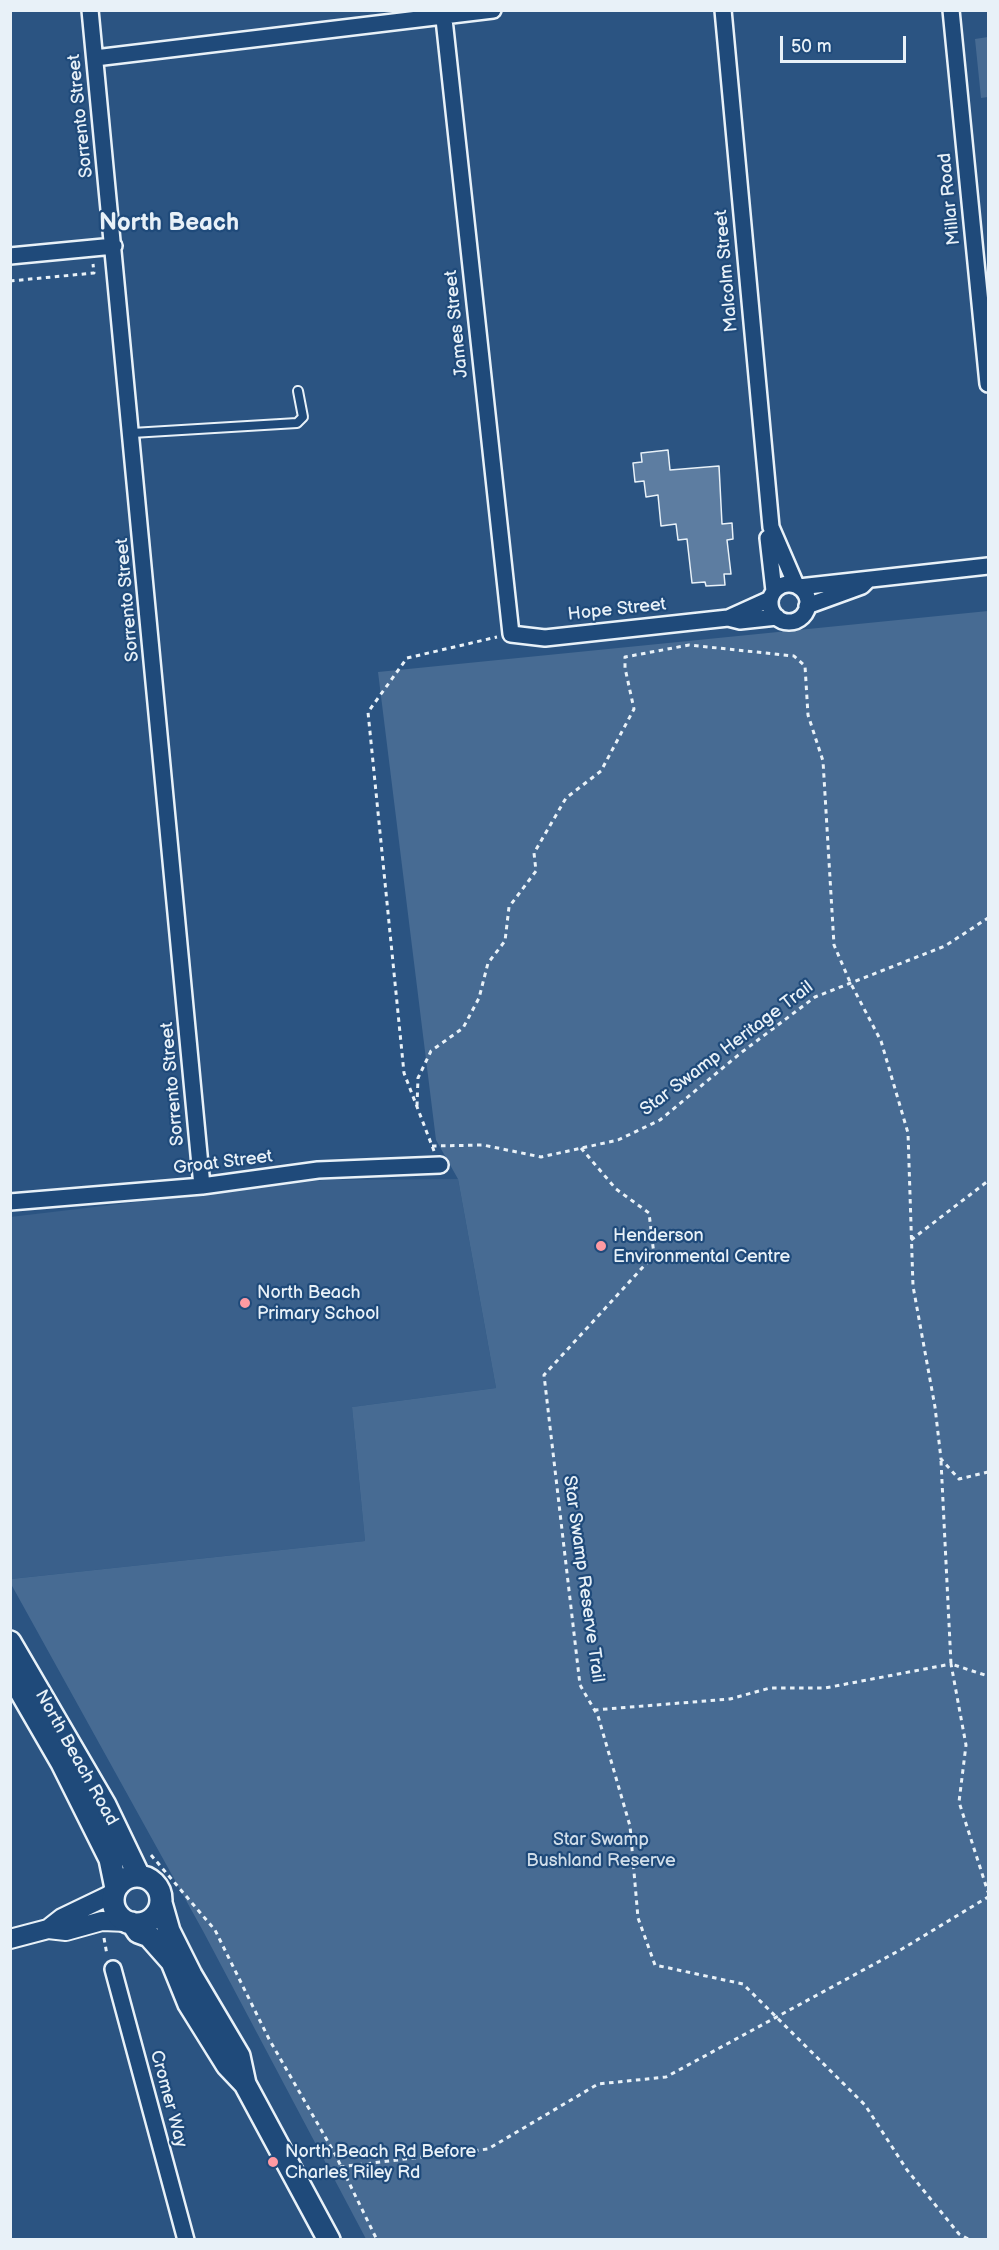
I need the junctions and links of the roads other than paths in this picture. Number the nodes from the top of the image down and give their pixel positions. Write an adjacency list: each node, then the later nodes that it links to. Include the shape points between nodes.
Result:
1 (90, 10): 6 (street, Sorrento Street)
2 (492, 10): 5 (street)
3 (723, 10): 12 (street, Malcolm Street)
4 (951, 10): 9 (street, Millar Road)
5 (443, 13): 6 (street); 20 (street, James Street)
6 (95, 58): 7 (street, Sorrento Street)
7 (114, 246): 8 (street); 11 (street, Sorrento Street)
8 (10, 256)
9 (988, 384)
10 (298, 391): 11 (lane, via 303,417 297,423)
11 (132, 433): 22 (street, Sorrento Street)
12 (771, 527): 15 (street, Malcolm Street); 16 (street, Malcolm Street, via 768,541)
13 (988, 566): 14 (street)
14 (869, 579): 15 (street); 17 (street, via 862,586)
15 (797, 586): 16 (street, via 786,584); 17 (street, via 806,595)
16 (772, 595): 18 (street, via 771,609); 19 (street, Hope Street)
17 (807, 606): 18 (street, via 795,621)
18 (777, 617): 19 (street, Hope Street, via 740,621)
19 (728, 618): 20 (street, Hope Street, via 545,638)
20 (511, 634)
21 (440, 1165): 22 (street, Groat Street, via 318,1170)
22 (202, 1186): 23 (street, Groat Street)
23 (10, 1202)
24 (10, 1642): 26 (main road, North Beach Road, via 105,1805)
25 (10, 1673): 27 (main road, North Beach Road, via 62,1763 110,1859)
26 (139, 1876): 27 (main road, via 126,1879); 28 (main road, North Beach Road, via 158,1887)
27 (115, 1891): 29 (main road, North Beach Road, via 115,1910); 30 (street)
28 (161, 1903): 29 (main road, via 159,1911 147,1922); 33 (main road, North Beach Road, via 169,1931 238,2056)
29 (129, 1922): 30 (street, via 102,1921 66,1930); 33 (main road, North Beach Road, via 138,1932 149,1936 172,1962 189,2004 227,2065)
30 (48, 1929): 31 (street)
31 (10, 1939)
32 (112, 1969): 34 (street, Cromer Way)
33 (245, 2084): 35 (main road, North Beach Road)
34 (180, 2237)
35 (329, 2240)

